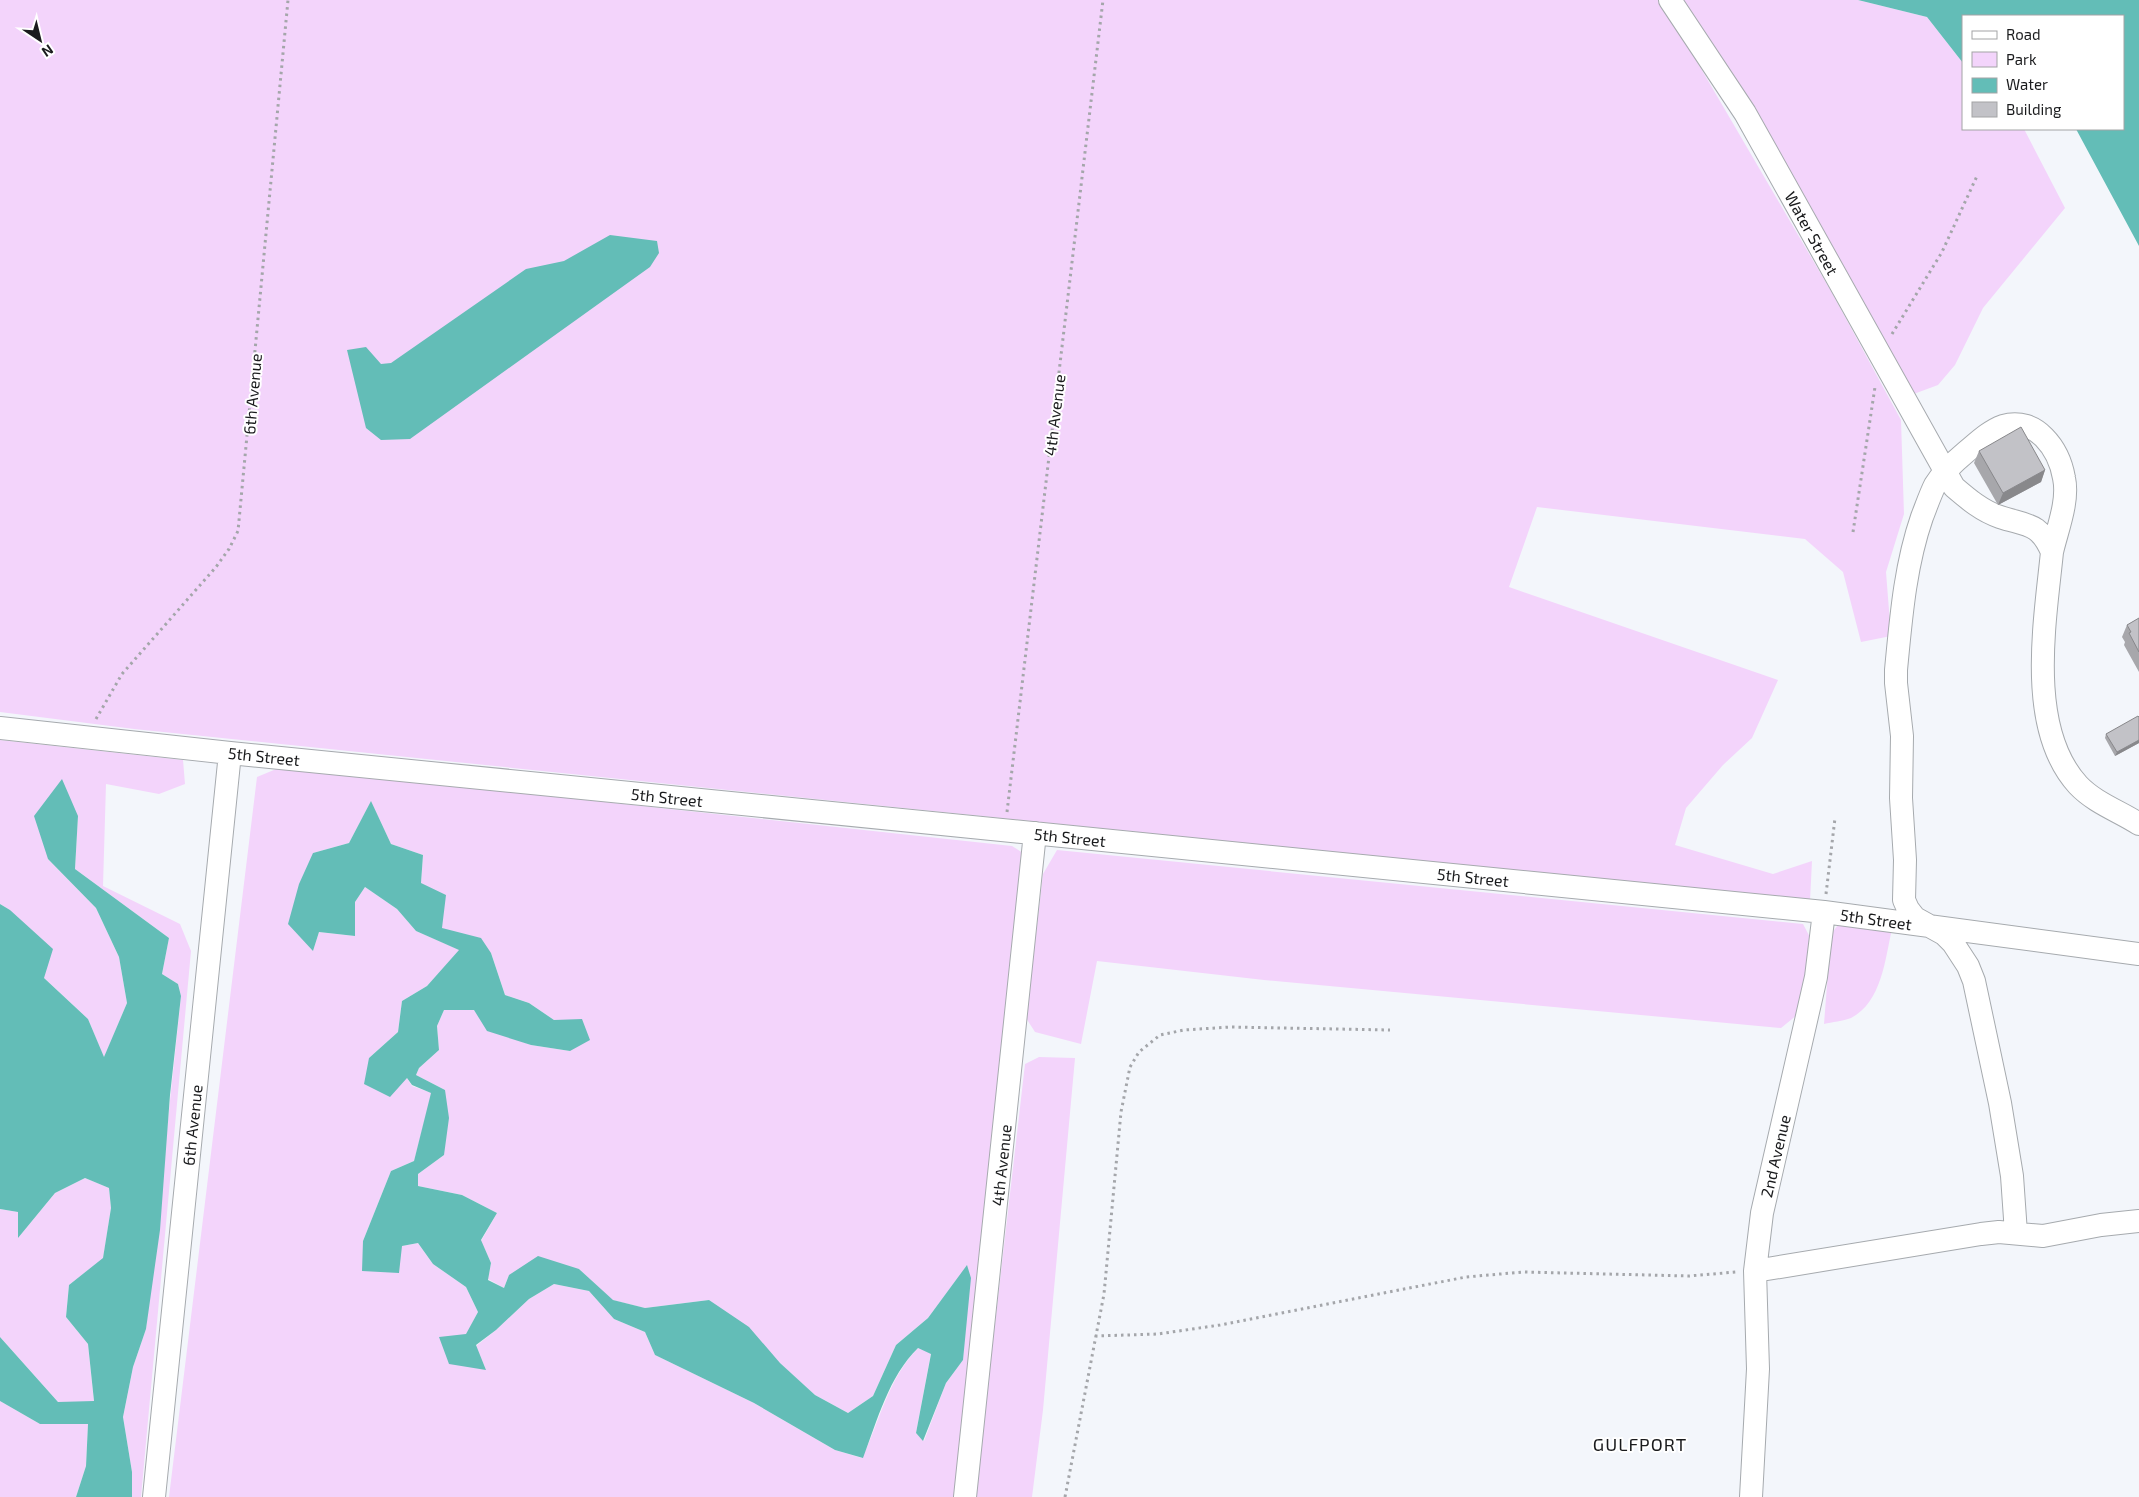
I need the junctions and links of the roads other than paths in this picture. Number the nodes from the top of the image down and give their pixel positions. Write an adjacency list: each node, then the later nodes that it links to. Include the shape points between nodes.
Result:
1 (1670, 0): 2 (street, Water Street, via 1745,113)
2 (1944, 472): 3 (street, Water Street, via 1954,487 1979,508 2037,528); 3 (street, via 1974,445 2003,426 2019,424 2037,431 2059,458 2065,480); 9 (street, via 1924,511 1908,562 1896,683 1902,726 1900,798 1905,860 1904,900 1915,918)
3 (2052, 552): 6 (street, via 2043,656 2046,706 2053,740 2065,766 2079,785 2102,804)
4 (0, 728): 5 (street, 5th Street)
5 (230, 753): 7 (street, 5th Street); 14 (street, 6th Avenue)
6 (2139, 824)
7 (1035, 833): 8 (street, 5th Street); 15 (street, 4th Avenue)
8 (1824, 912): 9 (street, 5th Street); 13 (street, 2nd Avenue, via 1816,977 1764,1204)
9 (1931, 926): 10 (street, 5th Street); 12 (street, via 1944,934 1962,954 1974,982 2000,1103 2012,1176)
10 (2139, 954)
11 (2139, 1221): 12 (street, via 2043,1236)
12 (2016, 1233): 13 (street, via 1999,1232)
13 (1754, 1271): 16 (street, 2nd Avenue, via 1758,1369)
14 (154, 1497)
15 (964, 1497)
16 (1752, 1497)

